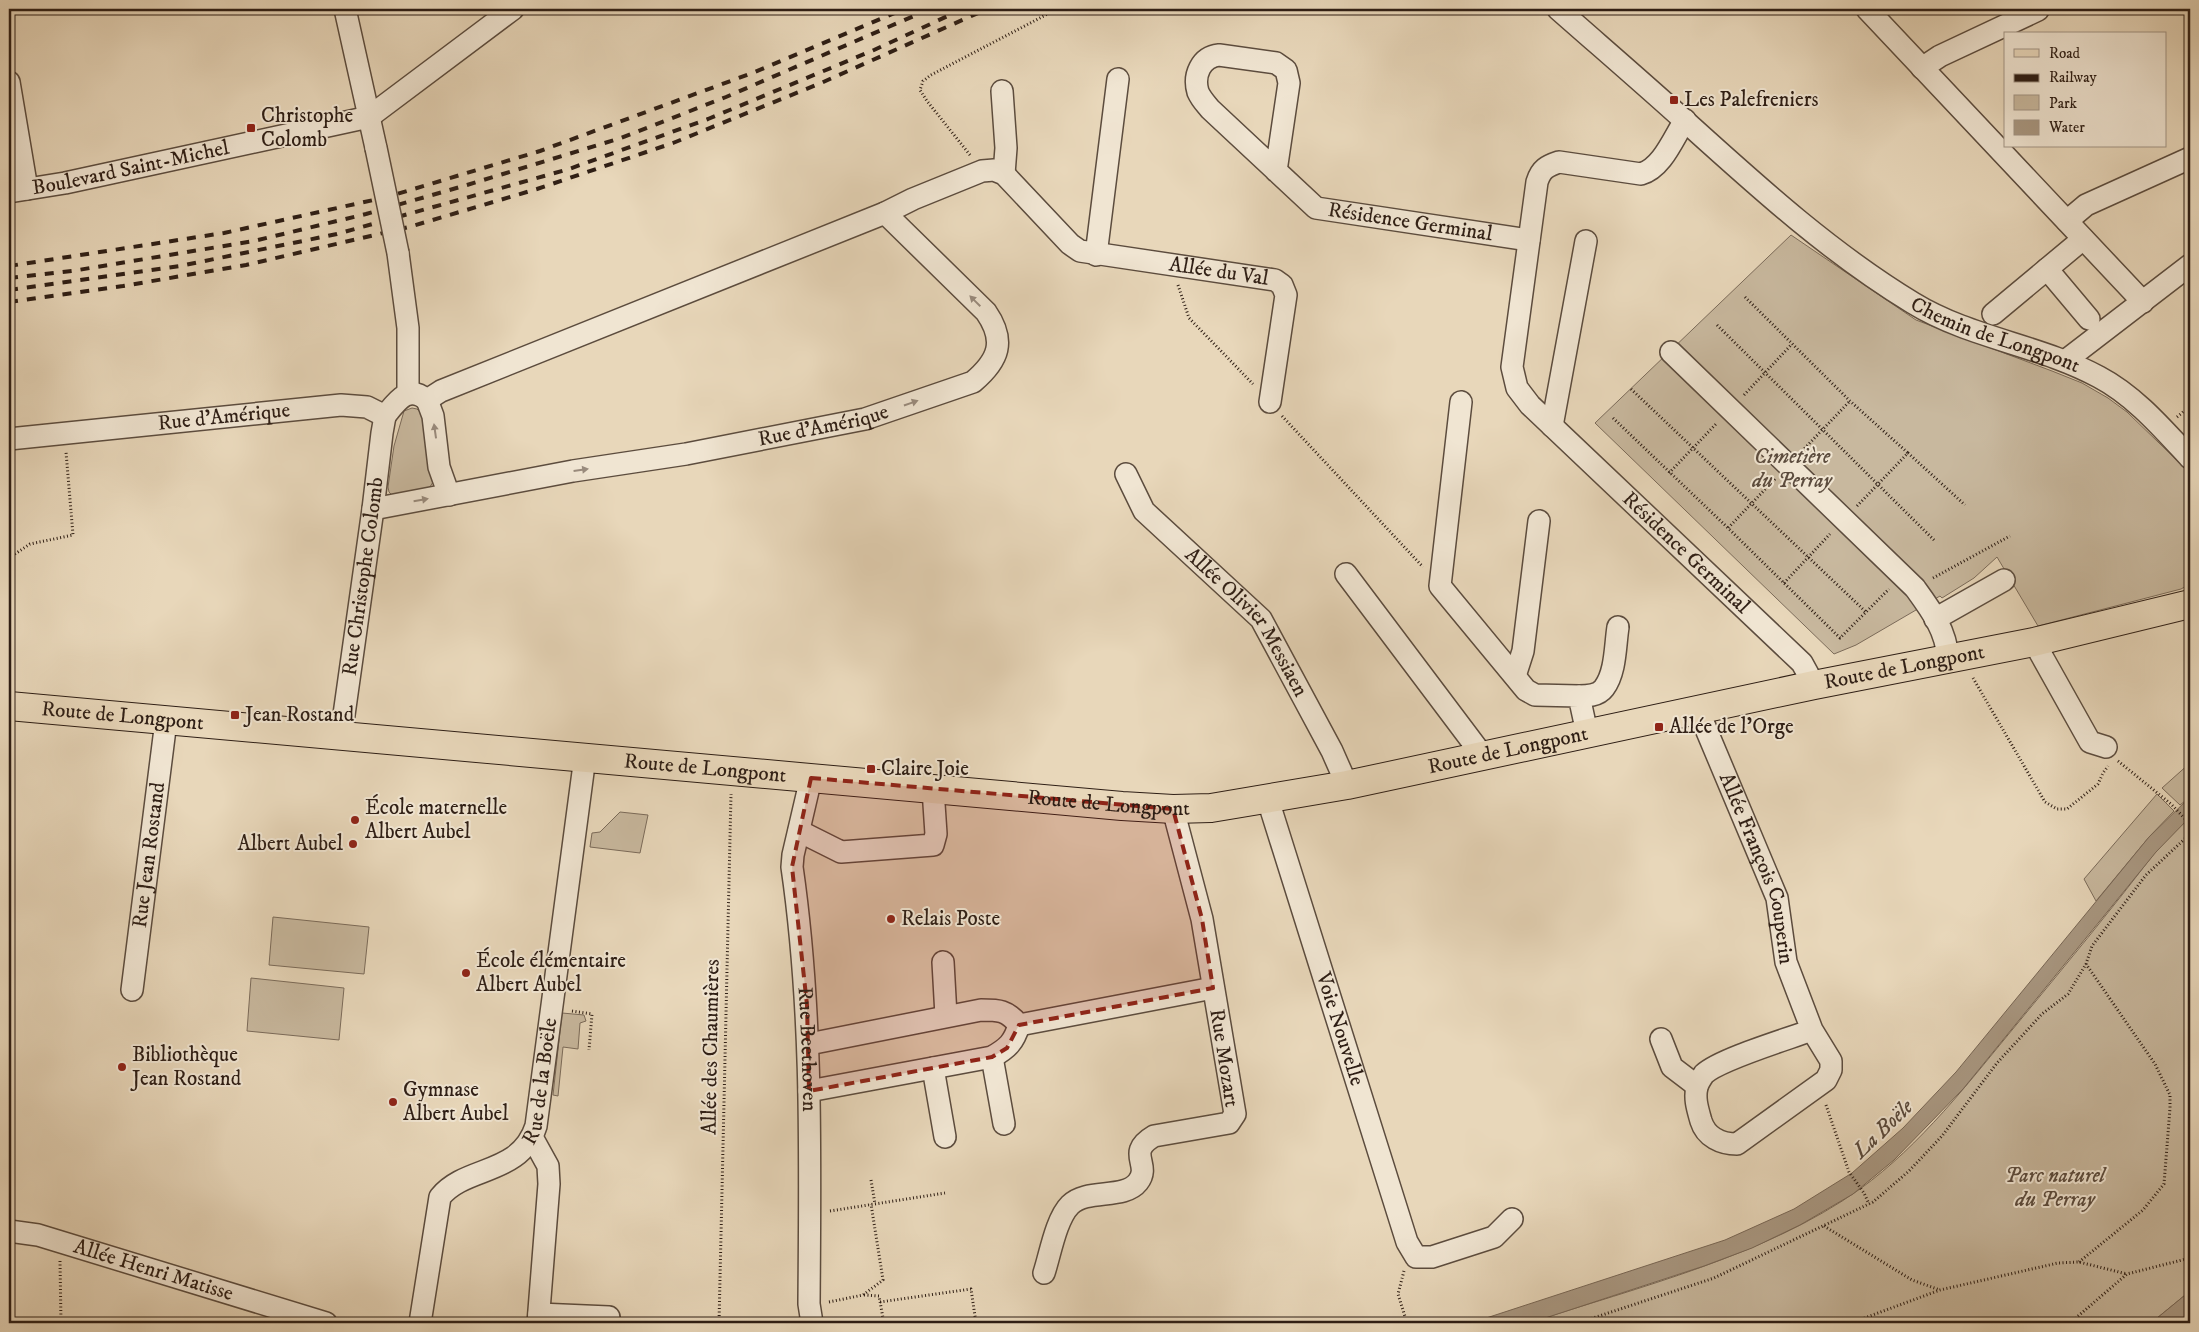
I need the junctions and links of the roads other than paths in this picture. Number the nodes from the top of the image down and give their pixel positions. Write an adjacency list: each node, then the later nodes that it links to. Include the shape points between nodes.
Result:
1 (345, 9): 10 (street)
2 (512, 9): 10 (street, Boulevard Saint-Michel)
3 (1558, 9): 11 (street, Chemin de Longpont)
4 (1867, 9): 6 (street)
5 (2038, 10): 6 (street, via 1940,56)
6 (1922, 68): 12 (street)
7 (1118, 79): 23 (street)
8 (9, 82): 17 (street)
9 (1002, 91): 16 (street, via 1006,148)
10 (369, 117): 17 (street, Boulevard Saint-Michel); 31 (street, bridge, via 398,253)
11 (1685, 120): 21 (street, Résidence Germinal, via 1651,171 1641,174 1559,162 1540,171); 30 (street, Chemin de Longpont, via 1820,239 1913,303 1935,315)
12 (2000, 141)
13 (2006, 148): 19 (street)
14 (2190, 158): 19 (street, via 2086,205)
15 (1276, 171): 15 (street, Résidence Germinal, via 1290,84 1286,70 1276,63 1212,56 1199,68 1199,94 1210,109); 21 (street, Résidence Germinal, via 1316,208)
16 (993, 172): 18 (street); 23 (street, Allée du Val, via 1070,244 1080,251)
17 (18, 191)
18 (886, 213): 31 (street, via 441,391); 39 (street, Rue d'Amérique, one-way to 18, via 866,419 973,382 984,373 996,351 999,337 995,325 986,312)
19 (2067, 221): 20 (street)
20 (2084, 239): 25 (street); 26 (street)
21 (1529, 240): 35 (street, Résidence Germinal, via 1512,367 1517,388)
22 (1586, 241): 35 (street)
23 (1096, 255): 32 (street, Allée du Val, via 1275,280 1282,285 1286,294)
24 (2190, 265): 26 (street)
25 (2047, 269): 27 (street); 28 (street)
26 (2143, 302): 30 (street)
27 (1993, 314)
28 (2089, 319)
29 (1671, 352): 45 (street, via 1908,582)
30 (2065, 361): 37 (street, Chemin de Longpont, via 2123,392)
31 (418, 397): 34 (street, via 397,401); 39 (street, one-way to 31, via 439,466 432,416)
32 (1270, 402)
33 (1461, 402): 49 (street, via 1440,586)
34 (385, 416): 36 (street, Rue d'Amérique, via 367,407 341,405); 40 (street, Rue Christophe Colomb)
35 (1552, 426): 50 (street, Résidence Germinal, via 1802,663)
36 (9, 439)
37 (2190, 458)
38 (1126, 474): 61 (street, Allée Olivier Messiaen, via 1144,511 1261,619)
39 (449, 496): 40 (street, Rue d'Amérique, one-way to 39)
40 (373, 509): 56 (street, Rue Christophe Colomb)
41 (1539, 521): 49 (street)
42 (1346, 574): 58 (street)
43 (2004, 580): 45 (street)
44 (2190, 604): 47 (main road, Route de Longpont)
45 (1935, 619): 48 (street)
46 (1618, 627): 51 (street, via 1612,671 1604,689 1592,696)
47 (2034, 642): 48 (main road, Route de Longpont); 57 (street, via 2090,742)
48 (1958, 664): 50 (main road, Route de Longpont)
49 (1516, 676): 51 (street, via 1526,690 1535,695)
50 (1814, 685): 53 (main road, Route de Longpont)
51 (1579, 696): 55 (street)
52 (9, 706): 54 (main road, Route de Longpont)
53 (1698, 710): 55 (main road, Route de Longpont); 71 (street, Allée François Couperin, via 1777,898 1786,962)
54 (166, 721): 56 (main road, Route de Longpont); 68 (street, Rue Jean Rostand)
55 (1587, 733): 58 (main road, Route de Longpont)
56 (342, 736): 59 (main road, Route de Longpont)
57 (2106, 747)
58 (1483, 756): 61 (main road, Route de Longpont)
59 (585, 757): 60 (main road, Route de Longpont); 79 (street, Rue de la Boële)
60 (810, 778): 62 (main road, Route de Longpont); 65 (street, Rue Beethoven)
61 (1347, 785): 63 (main road, Route de Longpont)
62 (933, 789): 64 (main road, Route de Longpont); 65 (street, via 936,834 933,845 841,852)
63 (1268, 800): 64 (main road, Route de Longpont, via 1211,808); 81 (street, Voie Nouvelle, via 1406,1242 1416,1257 1432,1257 1494,1237)
64 (1173, 809): 67 (street, Rue Mozart, via 1202,919)
65 (799, 831): 73 (street, Rue Beethoven, via 792,867)
66 (943, 962): 69 (street)
67 (1212, 988): 70 (street); 83 (street, Rue Mozart, via 1235,1114 1229,1123 1154,1136 1144,1142 1139,1151 1142,1170 1138,1182 1126,1190 1081,1198 1070,1206 1061,1220)
68 (132, 990)
69 (946, 1016): 70 (street, via 999,1010); 73 (street)
70 (1019, 1024): 74 (street, via 1015,1038 1007,1048)
71 (1812, 1030): 76 (street, via 1718,1065 1704,1074); 76 (street, Allée François Couperin, via 1831,1061 1826,1080 1737,1144 1725,1144 1713,1138 1703,1127 1696,1105)
72 (1661, 1039): 76 (street, via 1672,1067)
73 (809, 1044): 77 (street, Rue Beethoven)
74 (992, 1056): 75 (street); 78 (street)
75 (933, 1068): 77 (street); 80 (street)
76 (1697, 1086)
77 (809, 1092): 84 (street, Rue Beethoven)
78 (1004, 1124)
79 (532, 1137): 86 (street, via 548,1166 550,1184); 88 (street, Rue de la Boële, via 502,1164 460,1181 447,1188 440,1197)
80 (946, 1137)
81 (1512, 1219)
82 (9, 1231): 87 (street, Allée Henri Matisse, via 58,1241)
83 (1044, 1273)
84 (810, 1314)
85 (608, 1317): 86 (street)
86 (539, 1319)
87 (326, 1323)
88 (420, 1323)

